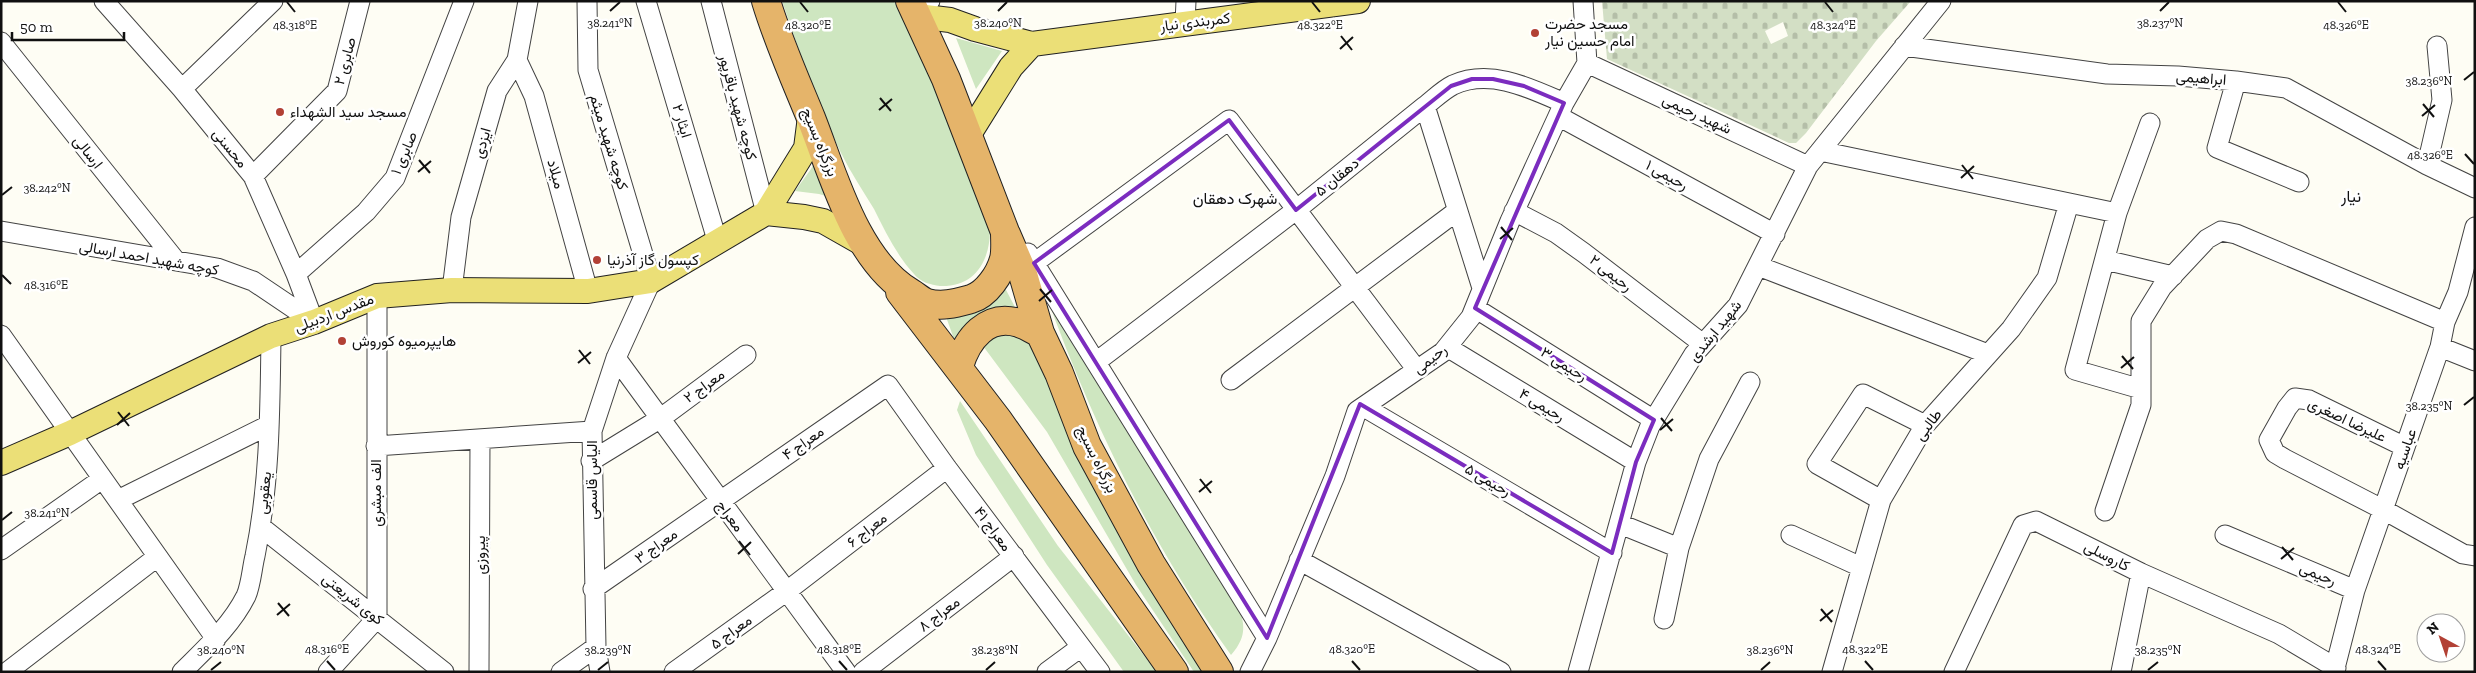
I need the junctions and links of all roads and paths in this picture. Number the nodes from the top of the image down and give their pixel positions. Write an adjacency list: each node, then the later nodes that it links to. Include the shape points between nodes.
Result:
1 (273, 1): 22 (street)
2 (360, 1): 31 (street, صابری ۲, via 337,91)
3 (464, 1): 51 (street, صابری ۱, via 395,178 366,212)
4 (528, 1): 19 (street, ایزدی)
5 (587, 1): 54 (street, کوچه شهید میثم, via 588,70)
6 (646, 1): 45 (street, ایثار ۲)
7 (711, 1): 39 (street, کوچه شهید باقرپور)
8 (766, 1): 25 (highway, بزرگراه بسیج)
9 (1358, 1): 14 (main road, کمربندی نیار)
10 (1583, 1): 20 (street)
11 (1941, 1): 17 (street, شهید ارشدی)
12 (108, 3): 22 (street, محسنی)
13 (919, 6): 16 (main road, via 975,29); 27 (highway, بزرگراه بسیج)
14 (1185, 12): 16 (main road, کمربندی نیار)
15 (1, 42): 48 (street, ارسالی)
16 (1032, 44): 27 (main road, via 1011,67)
17 (1904, 46): 21 (street, ابراهیمی, via 2106,74); 28 (street, شهید ارشدی)
18 (2437, 46): 29 (street, via 2442,100)
19 (517, 60): 58 (street, ایزدی, via 497,91 461,218); 59 (street, میلاد, via 534,96)
20 (1587, 63): 24 (street, رحیمی); 30 (street, شهید رحیمی)
21 (2236, 80): 29 (street, ابراهیمی, via 2286,88); 32 (street, via 2217,148)
22 (182, 89): 31 (street, محسنی)
23 (1425, 106): 24 (street, دهقان ۵, via 1452,86 1472,78 1524,86); 36 (street, دهقان ۵); 37 (street)
24 (1561, 110): 38 (street, رحیمی); 44 (street, رحیمی ۱)
25 (810, 118): 39 (main road, via 806,148); 46 (highway, بزرگراه بسیج, via 844,202)
26 (2150, 123): 40 (street)
27 (968, 136): 35 (highway, بزرگراه بسیج)
28 (1820, 150): 30 (street, شهید ارشدی); 34 (street)
29 (2427, 165): 33 (street, ابراهیمی)
30 (1808, 166): 44 (street, شهید ارشدی)
31 (253, 176): 51 (street, محسنی)
32 (2299, 182)
33 (2475, 188)
34 (2069, 203): 40 (street); 70 (street, طالبی, via 2047,278 2011,329)
35 (995, 204): 43 (highway, بزرگراه بسیج); 49 (street)
36 (1296, 210): 49 (street, via 1229,120); 55 (street); 74 (street, دهقان ۵)
37 (1457, 211): 55 (street); 56 (street)
38 (1514, 211): 56 (street, رحیمی); 66 (street, رحیمی ۲, via 1556,233)
39 (766, 213): 45 (main road, مقدس اردبیلی); 46 (main road, via 823,221)
40 (2117, 213): 47 (street)
41 (2475, 227): 57 (street, عباسیه)
42 (1, 231): 48 (street, کوچه شهید احمد ارسالی)
43 (1005, 232): 52 (highway, بزرگراه بسیج, via 1005,258 994,281 975,298 951,305 926,302 904,290); 64 (highway, بزرگراه بسیج, via 1022,270)
44 (1775, 234): 50 (street, شهید ارشدی)
45 (717, 240): 54 (main road, مقدس اردبیلی)
46 (867, 246): 52 (highway, بزرگراه بسیج)
47 (2105, 260): 53 (street); 80 (street, via 2075,370)
48 (176, 261): 62 (street, کوچه شهید احمد ارسالی, via 217,268 253,281)
49 (1034, 263): 74 (street)
50 (1758, 266): 66 (street, شهید ارشدی, via 1738,305); 70 (street)
51 (296, 274): 62 (street, محسنی)
52 (887, 275): 75 (highway, بزرگراه بسیج)
53 (2173, 276): 63 (street, via 2207,239 2221,231 2236,234); 80 (street, via 2141,322)
54 (650, 281): 59 (main road, مقدس اردبیلی); 72 (street, الیاس قاسمی)
55 (1354, 288): 76 (street); 77 (street)
56 (1482, 288): 61 (street, رحیمی)
57 (2466, 289): 63 (street, عباسیه)
58 (452, 290): 59 (main road, مقدس اردبیلی); 60 (main road, مقدس اردبیلی)
59 (588, 291)
60 (377, 296): 62 (main road, مقدس اردبیلی); 89 (street, الف مبشری)
61 (1475, 308): 68 (street, رحیمی); 83 (street, رحیمی ۳)
62 (314, 322): 65 (main road, مقدس اردبیلی)
63 (2445, 322): 69 (street, عباسیه)
64 (1040, 333): 75 (highway, via 1018,322 996,320 975,332 964,349); 137 (highway, بزرگراه بسیج, via 1087,446 1151,564)
65 (270, 336): 84 (street, یعقوبی); 87 (main road, مقدس اردبیلی)
66 (1703, 344): 83 (street, شهید ارشدی)
67 (5, 347): 87 (street)
68 (1447, 347): 76 (street, رحیمی); 92 (street, رحیمی ۴)
69 (2440, 347): 73 (street); 90 (street, عباسیه)
70 (1988, 354): 85 (street, طالبی)
71 (746, 355): 82 (street, معراج ۲)
72 (616, 358): 82 (street, معراج); 86 (street, الیاس قاسمی)
73 (2475, 361)
74 (1096, 362): 119 (street)
75 (959, 366): 136 (highway, بزرگراه بسیج)
76 (1417, 370): 81 (street, رحیمی)
77 (1231, 380)
78 (1750, 382): 105 (street, via 1709,459)
79 (888, 384): 94 (street, معراج ۴۱); 98 (street, معراج ۴)
80 (2141, 389): 100 (street, via 2141,405)
81 (1364, 407): 107 (street, رحیمی ۵); 111 (street, رحیمی, via 1357,411 1335,476)
82 (661, 418): 91 (street, معراج ۲); 98 (street, معراج)
83 (1654, 420): 92 (street, شهید ارشدی)
84 (270, 425): 96 (street); 102 (street, یعقوبی)
85 (1925, 425): 97 (street, طالبی); 97 (street, via 1863,394 1817,464)
86 (592, 431): 88 (street); 91 (street, الیاس قاسمی)
87 (70, 433): 93 (main road, مقدس اردبیلی); 95 (street)
88 (480, 439): 89 (street); 128 (street, پیروزی)
89 (376, 446): 117 (street, الف مبشری)
90 (2405, 447): 99 (street, عباسیه); 99 (street, علیرضا اصغری, via 2309,400 2295,398 2268,440 2275,453)
91 (591, 460): 114 (street, الیاس قاسمی)
92 (1636, 462): 101 (street, شهید ارشدی)
93 (1, 463)
94 (947, 468): 109 (street, معراج ۴۱); 116 (street, معراج ۶)
95 (102, 479): 96 (street); 106 (street)
96 (118, 500): 108 (street)
97 (1881, 500): 112 (street, طالبی)
98 (719, 502): 114 (street, معراج ۳); 116 (street, معراج)
99 (2384, 510): 110 (street, via 2463,554); 115 (street, عباسیه)
100 (2105, 512)
101 (1620, 524): 105 (street); 107 (street, شهید ارشدی)
102 (261, 527): 117 (street, کوی شریعتی); 120 (street, یعقوبی, via 246,596)
103 (1791, 535): 112 (street)
104 (2225, 535): 115 (street, رحیمی)
105 (1679, 548): 118 (street)
106 (1, 550)
107 (1612, 553): 140 (street, شهید ارشدی)
108 (157, 556): 120 (street); 124 (street)
109 (1014, 556): 122 (street, معراج ۴۱); 133 (street, معراج ۸)
110 (2475, 556)
111 (1299, 560): 119 (street, رحیمی); 139 (street)
112 (1861, 567): 141 (street, طالبی)
113 (2141, 573): 123 (street, کاروسلی, via 2279,634); 142 (street, کاروسلی, via 2036,521 2022,524); 143 (street)
114 (593, 589): 121 (street, الیاس قاسمی)
115 (2355, 590): 123 (street, عباسیه)
116 (787, 591): 131 (street, معراج ۵); 132 (street, معراج)
117 (377, 618): 126 (street); 127 (street, کوی شریعتی)
118 (1664, 619)
119 (1267, 638): 138 (street, رحیمی)
120 (216, 639): 125 (street, یعقوبی)
121 (596, 647): 129 (street); 130 (street, الیاس قاسمی)
122 (1081, 647): 134 (street); 135 (street, معراج ۴۱)
123 (2335, 670)
124 (7, 672)
125 (182, 672)
126 (328, 672)
127 (444, 672)
128 (479, 672)
129 (561, 672)
130 (600, 672)
131 (674, 672)
132 (846, 672)
133 (863, 672)
134 (1047, 672)
135 (1100, 672)
136 (1174, 672)
137 (1219, 672)
138 (1250, 672)
139 (1502, 672)
140 (1578, 672)
141 (1832, 672)
142 (1954, 672)
143 (2121, 672)

